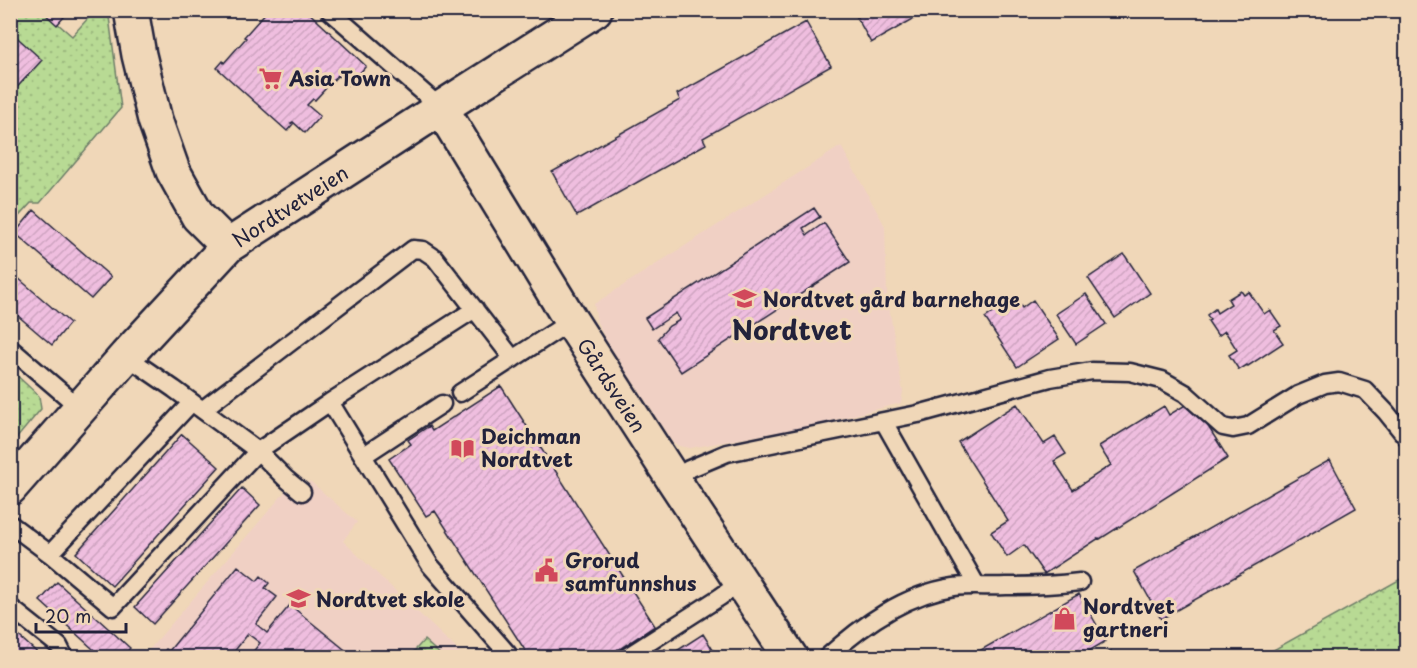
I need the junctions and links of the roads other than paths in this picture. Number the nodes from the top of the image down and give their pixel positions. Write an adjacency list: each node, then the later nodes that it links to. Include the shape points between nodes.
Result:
1 (131, 10): 5 (street, via 155,120 173,171 198,216)
2 (329, 10): 4 (lane)
3 (595, 10): 4 (street, Nordtvetveien)
4 (441, 108): 5 (street, Nordtvetveien); 7 (street, Gårdsveien)
5 (228, 246): 9 (street, Nordtvetveien)
6 (475, 309): 10 (lane); 12 (lane); 14 (lane, via 435,258 413,249)
7 (571, 321): 10 (lane); 20 (street, Gårdsveien)
8 (10, 348): 15 (lane)
9 (126, 356): 14 (lane); 15 (street, Nordtvetveien)
10 (513, 359): 11 (lane)
11 (460, 393)
12 (330, 402): 18 (lane); 19 (lane)
13 (442, 404): 19 (lane)
14 (197, 406): 18 (lane); 24 (lane)
15 (80, 408): 21 (street, Nordtvetveien)
16 (884, 422): 17 (lane, via 1050,378 1092,371 1130,372 1170,384 1223,427 1233,429 1248,426 1298,395 1339,382 1365,390); 20 (lane, via 727,453); 27 (lane)
17 (1407, 437)
18 (258, 451): 22 (lane); 24 (lane, via 113,607)
19 (363, 456): 29 (lane, via 430,565)
20 (673, 479): 25 (street, Gårdsveien)
21 (10, 488)
22 (302, 492)
23 (10, 524): 24 (lane)
24 (50, 554)
25 (741, 582): 30 (lane); 32 (street, Gårdsveien)
26 (1080, 582): 27 (lane)
27 (977, 586): 33 (lane, via 935,591 907,602 878,616)
28 (10, 607): 31 (lane, via 59,646)
29 (508, 654)
30 (628, 656)
31 (65, 657)
32 (791, 657)
33 (826, 657)

